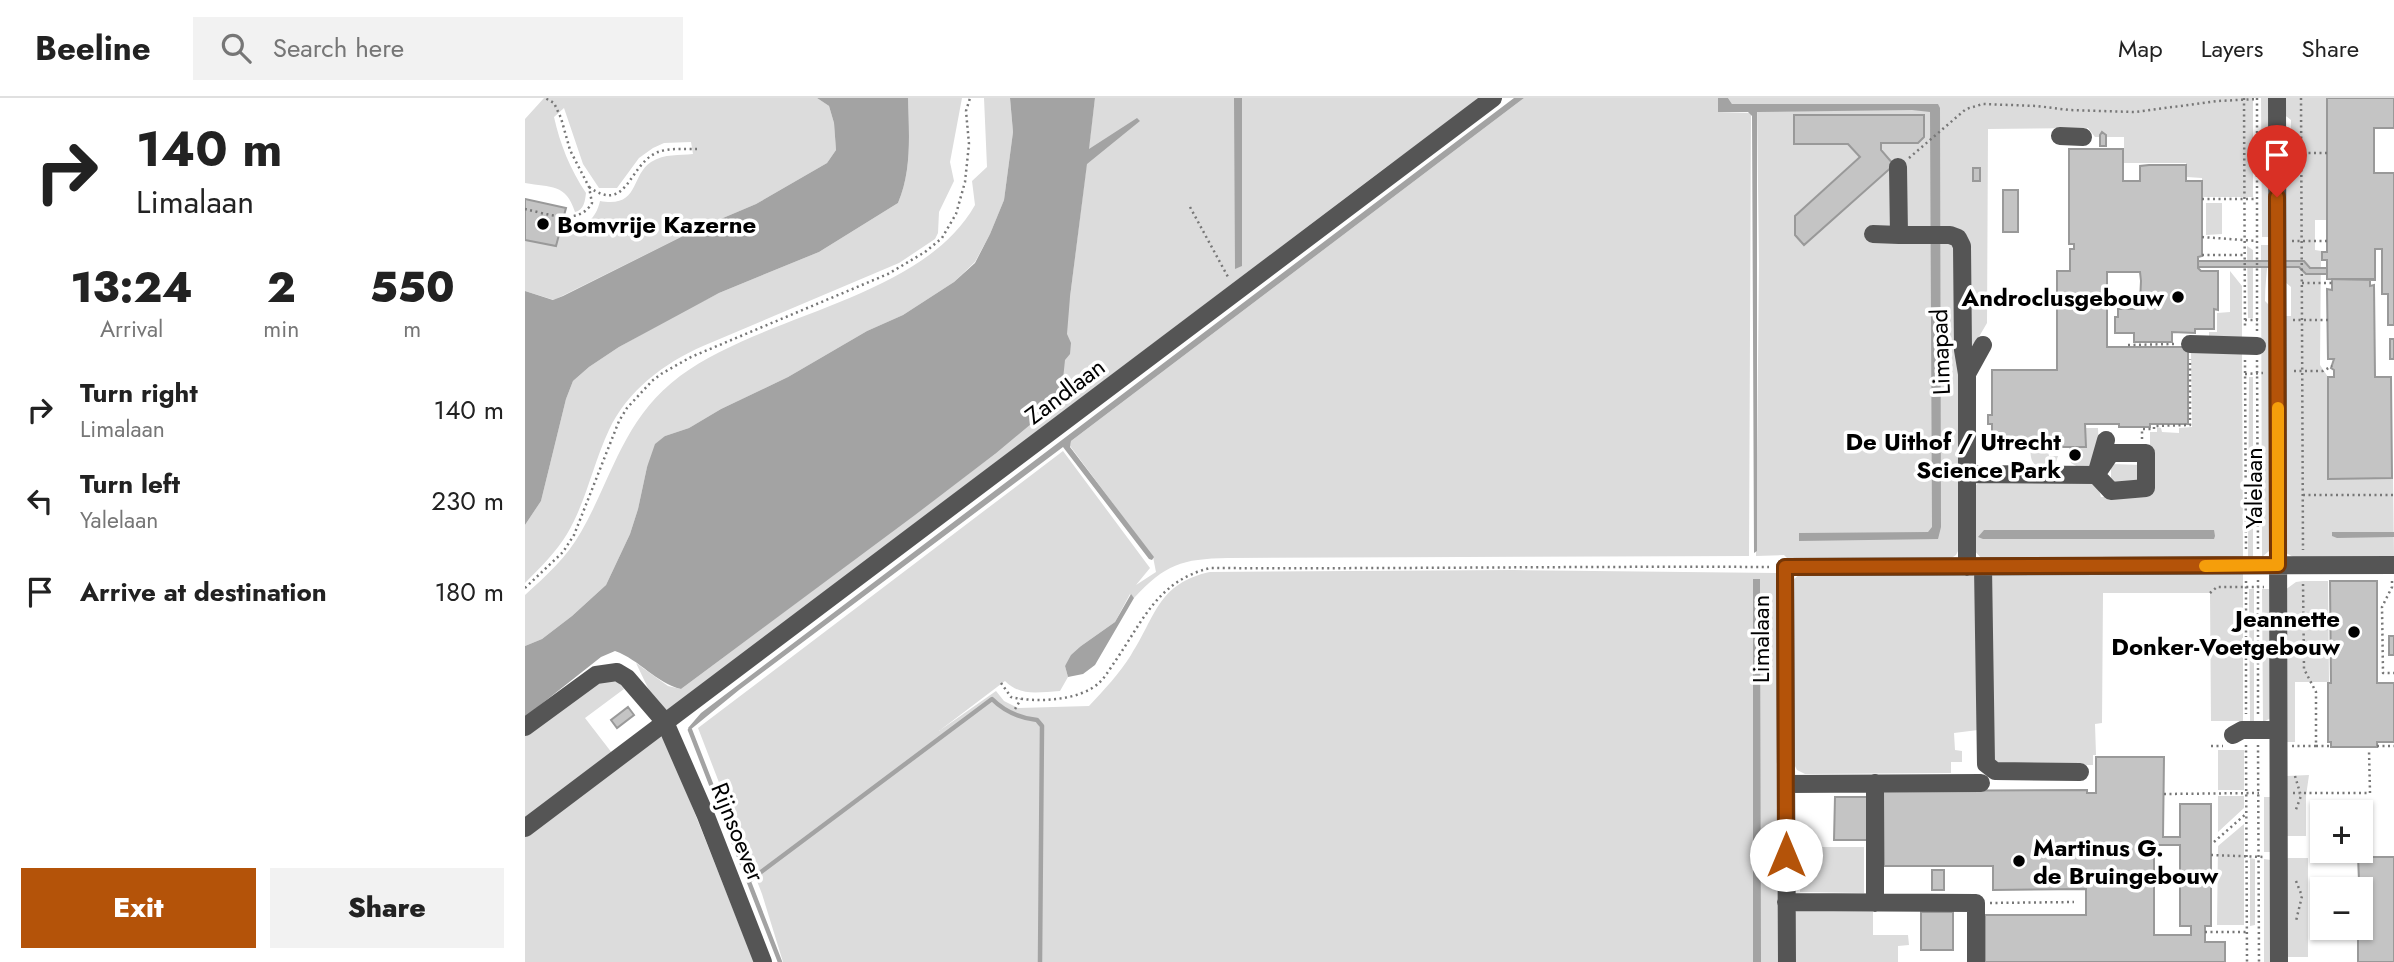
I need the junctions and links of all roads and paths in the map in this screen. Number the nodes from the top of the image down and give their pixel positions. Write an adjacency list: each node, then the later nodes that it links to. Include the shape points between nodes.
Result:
1 (545, 98): 16 (path, via 554,103)
2 (970, 98): 54 (path, via 965,182 956,214 942,238 888,274 707,349 661,374 619,421 574,535)
3 (1493, 98): 60 (street, Zandlaan)
4 (2277, 98): 12 (street, Yalelaan)
5 (2301, 98): 13 (path)
6 (2244, 99): 7 (path); 10 (path, via 2135,112 1983,104 1966,109); 18 (path)
7 (2257, 99): 19 (path, Yalelaan)
8 (2060, 136): 9 (street)
9 (2083, 137)
10 (1922, 147)
11 (697, 149): 16 (path, via 659,152 645,160 626,188 613,195 601,196)
12 (2277, 152): 13 (path); 46 (street, Yalelaan)
13 (2301, 153): 14 (path); 30 (path)
14 (2327, 153)
15 (1898, 167): 23 (street)
16 (589, 187): 21 (path, via 592,203 577,216)
17 (2202, 199): 18 (path)
18 (2244, 199): 19 (path); 25 (path)
19 (2257, 199): 26 (path, Yalelaan)
20 (1190, 207): 29 (path)
21 (525, 209)
22 (1873, 234): 23 (street, Limapad)
23 (1899, 234): 38 (street, Limapad, via 1955,236 1962,246)
24 (2202, 237): 25 (path)
25 (2245, 240): 26 (path); 27 (path)
26 (2257, 241): 33 (path, Yalelaan)
27 (2245, 255): 28 (path); 32 (path)
28 (2202, 256)
29 (1223, 269)
30 (2302, 283): 31 (path); 43 (path)
31 (2332, 283)
32 (2245, 320): 33 (path); 37 (path)
33 (2257, 320): 37 (path, Yalelaan)
34 (2190, 344): 36 (path); 37 (street); 40 (path, via 2190,425 2142,429)
35 (1983, 345): 38 (street)
36 (2128, 345)
37 (2251, 346): 45 (path); 45 (path, Yalelaan)
38 (1967, 374): 41 (street, Limapad)
39 (2106, 440): 42 (street)
40 (2143, 453): 42 (street, via 2111,453); 42 (street, via 2143,490 2111,491)
41 (1966, 474): 42 (street); 50 (street, Limapad)
42 (2096, 475)
43 (2303, 495): 44 (path); 47 (path)
44 (2393, 495)
45 (2252, 565): 46 (street, Limalaan); 50 (street, Limalaan); 52 (path); 53 (path, Yalelaan)
46 (2278, 565): 47 (street, Limalaan); 51 (street, Yalelaan)
47 (2302, 565): 48 (street, Limalaan); 67 (path, via 2304,669 2316,692)
48 (2393, 565): 56 (path, via 2392,587 2382,607 2383,673)
49 (1785, 567): 50 (street, Limalaan); 58 (path, via 1210,568 1165,590 1099,684 1062,699); 73 (street, Limalaan)
50 (1975, 567): 70 (street, via 1986,764 1994,771)
51 (2278, 586): 53 (path); 63 (street, Yalelaan)
52 (2246, 587): 53 (path); 55 (path, via 2217,587); 62 (path)
53 (2258, 587): 62 (path, Yalelaan)
54 (525, 588)
55 (2210, 593)
56 (2394, 673)
57 (1001, 683): 58 (path, via 1011,697)
58 (1021, 699): 59 (path)
59 (1015, 709)
60 (665, 722): 61 (street, Rijnsoever, via 627,678 605,672); 79 (street, Zandlaan); 91 (street, Rijnsoever)
61 (525, 727)
62 (2241, 730): 63 (street); 74 (path); 75 (path, Yalelaan)
63 (2278, 730): 76 (street, Yalelaan)
64 (2377, 746): 65 (path)
65 (2394, 746)
66 (2298, 747): 67 (path)
67 (2316, 747): 68 (path)
68 (2331, 747)
69 (2369, 750): 76 (path, via 2370,793)
70 (2080, 772)
71 (1875, 783): 72 (street); 73 (street); 87 (street)
72 (1981, 783)
73 (1786, 784): 85 (street, Limalaan)
74 (2246, 793): 75 (path); 77 (path); 78 (path)
75 (2259, 793): 76 (path); 83 (path, Yalelaan)
76 (2279, 793): 84 (street, Yalelaan)
77 (2164, 794)
78 (2246, 813): 80 (path); 82 (path)
79 (525, 828)
80 (2214, 842)
81 (2211, 855): 82 (path)
82 (2247, 856): 83 (path); 90 (path)
83 (2259, 857): 84 (path); 95 (path, Yalelaan)
84 (2279, 857): 96 (street, Yalelaan)
85 (1786, 902): 87 (street); 92 (street, Limalaan)
86 (2074, 902): 88 (path)
87 (1875, 903): 88 (street)
88 (1976, 903): 93 (street)
89 (2205, 932): 90 (path)
90 (2247, 932): 94 (path)
91 (762, 962)
92 (1787, 962)
93 (1976, 962)
94 (2247, 962)
95 (2259, 962)
96 (2279, 962)

